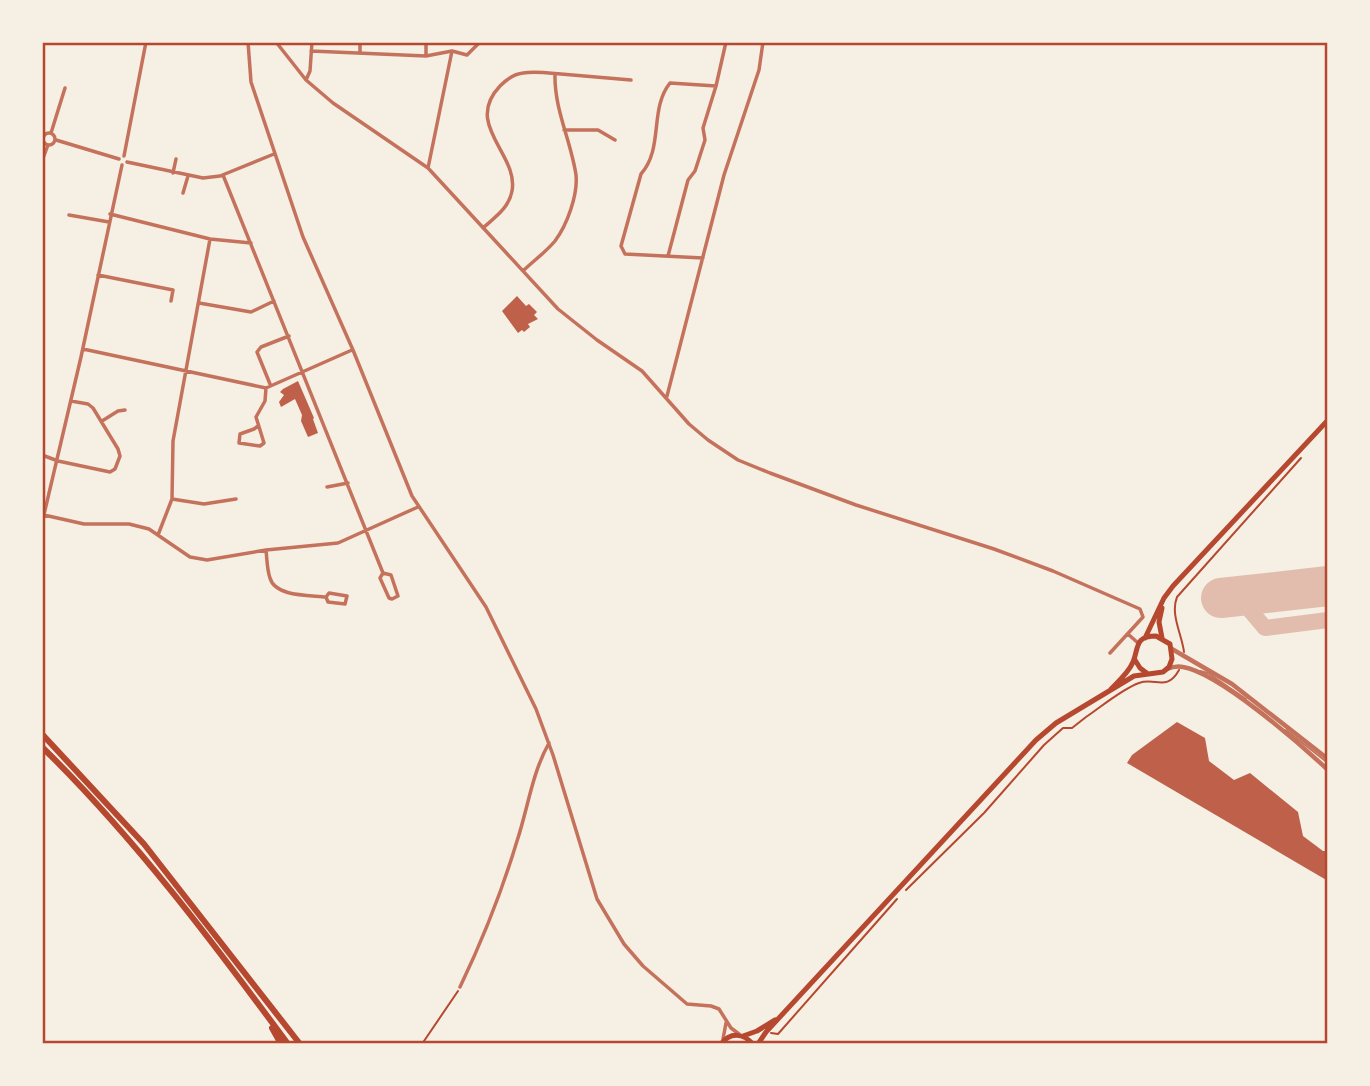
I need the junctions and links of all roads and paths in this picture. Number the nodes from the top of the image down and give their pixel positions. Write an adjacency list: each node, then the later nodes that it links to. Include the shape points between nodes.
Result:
1 (146, 42): 26 (street)
2 (248, 42): 25 (street, via 251,82)
3 (276, 42): 15 (street)
4 (312, 42): 10 (street)
5 (360, 42): 12 (street)
6 (426, 42): 13 (street)
7 (480, 42): 11 (street, via 467,55)
8 (726, 42): 17 (street)
9 (763, 42): 44 (street, via 759,70 724,176)
10 (311, 51): 12 (street); 15 (street)
11 (452, 51): 13 (street); 32 (street)
12 (360, 52): 13 (street)
13 (426, 56)
14 (555, 74): 16 (street); 19 (street); 40 (street, via 521,73 506,79 493,93 486,113 512,178 512,190 502,211)
15 (306, 80): 32 (street)
16 (631, 80)
17 (716, 86): 43 (street, via 705,139 688,180); 43 (street, via 670,83 664,90 657,139 641,174 621,246 625,254)
18 (65, 88): 20 (street)
19 (564, 130): 23 (street, via 598,130); 45 (street, via 576,176 572,202 555,240)
20 (51, 133): 21 (street); 22 (street)
21 (43, 136): 24 (street)
22 (55, 140): 24 (street); 27 (street)
23 (615, 140)
24 (48, 145): 29 (street)
25 (274, 154): 34 (street); 52 (street, via 303,237)
26 (124, 156): 27 (street); 30 (street)
27 (118, 159): 31 (street)
28 (176, 159): 33 (street)
29 (42, 161)
30 (128, 162): 31 (street); 33 (street)
31 (122, 165): 37 (street)
32 (428, 168): 40 (street)
33 (173, 173): 35 (street)
34 (223, 174): 35 (street); 42 (street)
35 (188, 176): 36 (street)
36 (183, 193)
37 (110, 214): 39 (street); 41 (street)
38 (69, 215): 39 (street)
39 (109, 222): 46 (street)
40 (483, 228): 45 (street)
41 (210, 239): 42 (street); 49 (street)
42 (251, 243): 47 (street)
43 (668, 256): 44 (street)
44 (704, 258): 57 (street)
45 (523, 271): 57 (street, via 572,321 630,361)
46 (98, 275): 48 (street, via 173,290); 51 (street)
47 (275, 300): 49 (street, via 251,312); 50 (street)
48 (171, 301)
49 (199, 303): 53 (street)
50 (289, 336): 54 (street); 55 (street, via 257,352)
51 (83, 349): 53 (street); 58 (street)
52 (353, 350): 54 (street); 70 (street)
53 (185, 370): 56 (street); 68 (street, via 172,453)
54 (303, 370): 55 (street); 66 (street)
55 (270, 384): 56 (street)
56 (265, 388): 62 (street, via 265,401 256,417)
57 (667, 396): 79 (street, via 699,432 737,460 856,505 994,549 1142,611 1143,617)
58 (71, 401): 61 (street, via 88,404); 65 (street)
59 (125, 410): 61 (street)
60 (1328, 419): 78 (main road)
61 (102, 421): 65 (street, via 120,456 115,469 110,472)
62 (258, 426): 62 (street, via 240,434 239,443 264,443)
63 (1306, 453): 85 (path, via 1177,597)
64 (42, 455): 65 (street)
65 (58, 461): 71 (street)
66 (348, 483): 67 (street); 73 (street)
67 (327, 487)
68 (172, 499): 69 (street, via 204,504); 74 (street)
69 (236, 499)
70 (418, 507): 73 (street); 93 (street, via 486,607)
71 (44, 514): 72 (street); 74 (street, via 84,524 129,524)
72 (42, 523)
73 (365, 530): 75 (street, via 338,543); 76 (street)
74 (158, 535): 75 (street, via 190,557 207,560)
75 (266, 551): 77 (street, via 275,587)
76 (383, 573): 76 (street, via 380,578 392,599 398,592 391,575)
77 (326, 597): 77 (street, via 345,604 347,596 329,593)
78 (1164, 598): 80 (main road); 81 (main road, via 1159,622)
79 (1128, 634): 82 (street); 84 (street)
80 (1144, 638): 81 (main road); 82 (main road)
81 (1162, 638): 83 (main road)
82 (1138, 643): 86 (main road)
83 (1172, 649): 85 (street); 88 (main road)
84 (1110, 653)
85 (1184, 658): 95 (street, via 1232,684)
86 (1135, 660): 90 (main road); 91 (main road)
87 (1182, 667): 88 (street); 89 (street); 101 (path, via 1168,681 1139,683 1080,724 1063,728 1044,745 984,813 904,891)
88 (1167, 669): 90 (main road)
89 (1195, 671): 95 (lane, via 1208,673); 96 (street, via 1237,696)
90 (1148, 674): 91 (main road)
91 (1111, 689): 99 (main road, via 1036,740)
92 (42, 734): 106 (highway, via 144,844)
93 (549, 743): 97 (street, via 536,770 501,894); 100 (street, via 608,919 643,966 680,999 691,1006 719,1009)
94 (42, 747): 98 (highway, via 124,835)
95 (1328, 761)
96 (1328, 770)
97 (460, 987): 107 (path)
98 (261, 1007): 104 (highway); 105 (highway)
99 (781, 1016): 102 (main road); 108 (main road)
100 (726, 1021): 102 (street); 103 (street)
101 (778, 1034)
102 (742, 1036): 103 (main road, via 730,1036); 108 (main road)
103 (721, 1043)
104 (281, 1044)
105 (288, 1044)
106 (301, 1044)
107 (422, 1044)
108 (756, 1044)

